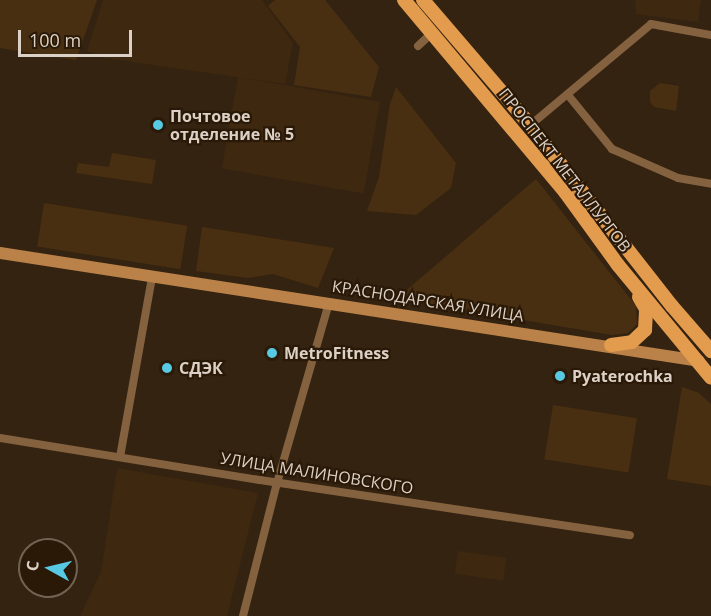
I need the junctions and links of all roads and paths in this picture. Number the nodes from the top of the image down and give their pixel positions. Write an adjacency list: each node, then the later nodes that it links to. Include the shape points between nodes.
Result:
1 (404, 0): 3 (main road, ПРОСПЕКТ МЕТАЛЛУРГОВ)
2 (423, 0): 7 (main road, ПРОСПЕКТ МЕТАЛЛУРГОВ)
3 (432, 33): 5 (street); 8 (main road, ПРОСПЕКТ МЕТАЛЛУРГОВ)
4 (711, 35): 6 (street, via 651,24)
5 (418, 46)
6 (568, 95): 7 (street); 9 (street, via 612,149 678,178)
7 (530, 125): 8 (street); 15 (main road, ПРОСПЕКТ МЕТАЛЛУРГОВ)
8 (518, 135): 11 (main road, ПРОСПЕКТ МЕТАЛЛУРГОВ)
9 (711, 184)
10 (0, 253): 12 (main road, КРАСНОДАРСКАЯ УЛИЦА)
11 (618, 265): 14 (main road, via 646,309 647,321 638,338); 16 (main road, ПРОСПЕКТ МЕТАЛЛУРГОВ)
12 (152, 278): 13 (main road, КРАСНОДАРСКАЯ УЛИЦА); 19 (street)
13 (329, 303): 14 (main road, КРАСНОДАРСКАЯ УЛИЦА); 20 (street)
14 (611, 345): 16 (main road, КРАСНОДАРСКАЯ УЛИЦА)
15 (711, 351): 16 (main road)
16 (699, 361): 17 (main road, ПРОСПЕКТ МЕТАЛЛУРГОВ)
17 (711, 378)
18 (0, 438): 19 (street, УЛИЦА МАЛИНОВСКОГО)
19 (120, 457): 20 (street, УЛИЦА МАЛИНОВСКОГО)
20 (277, 483): 21 (street, УЛИЦА МАЛИНОВСКОГО); 22 (street)
21 (630, 535)
22 (243, 616)

